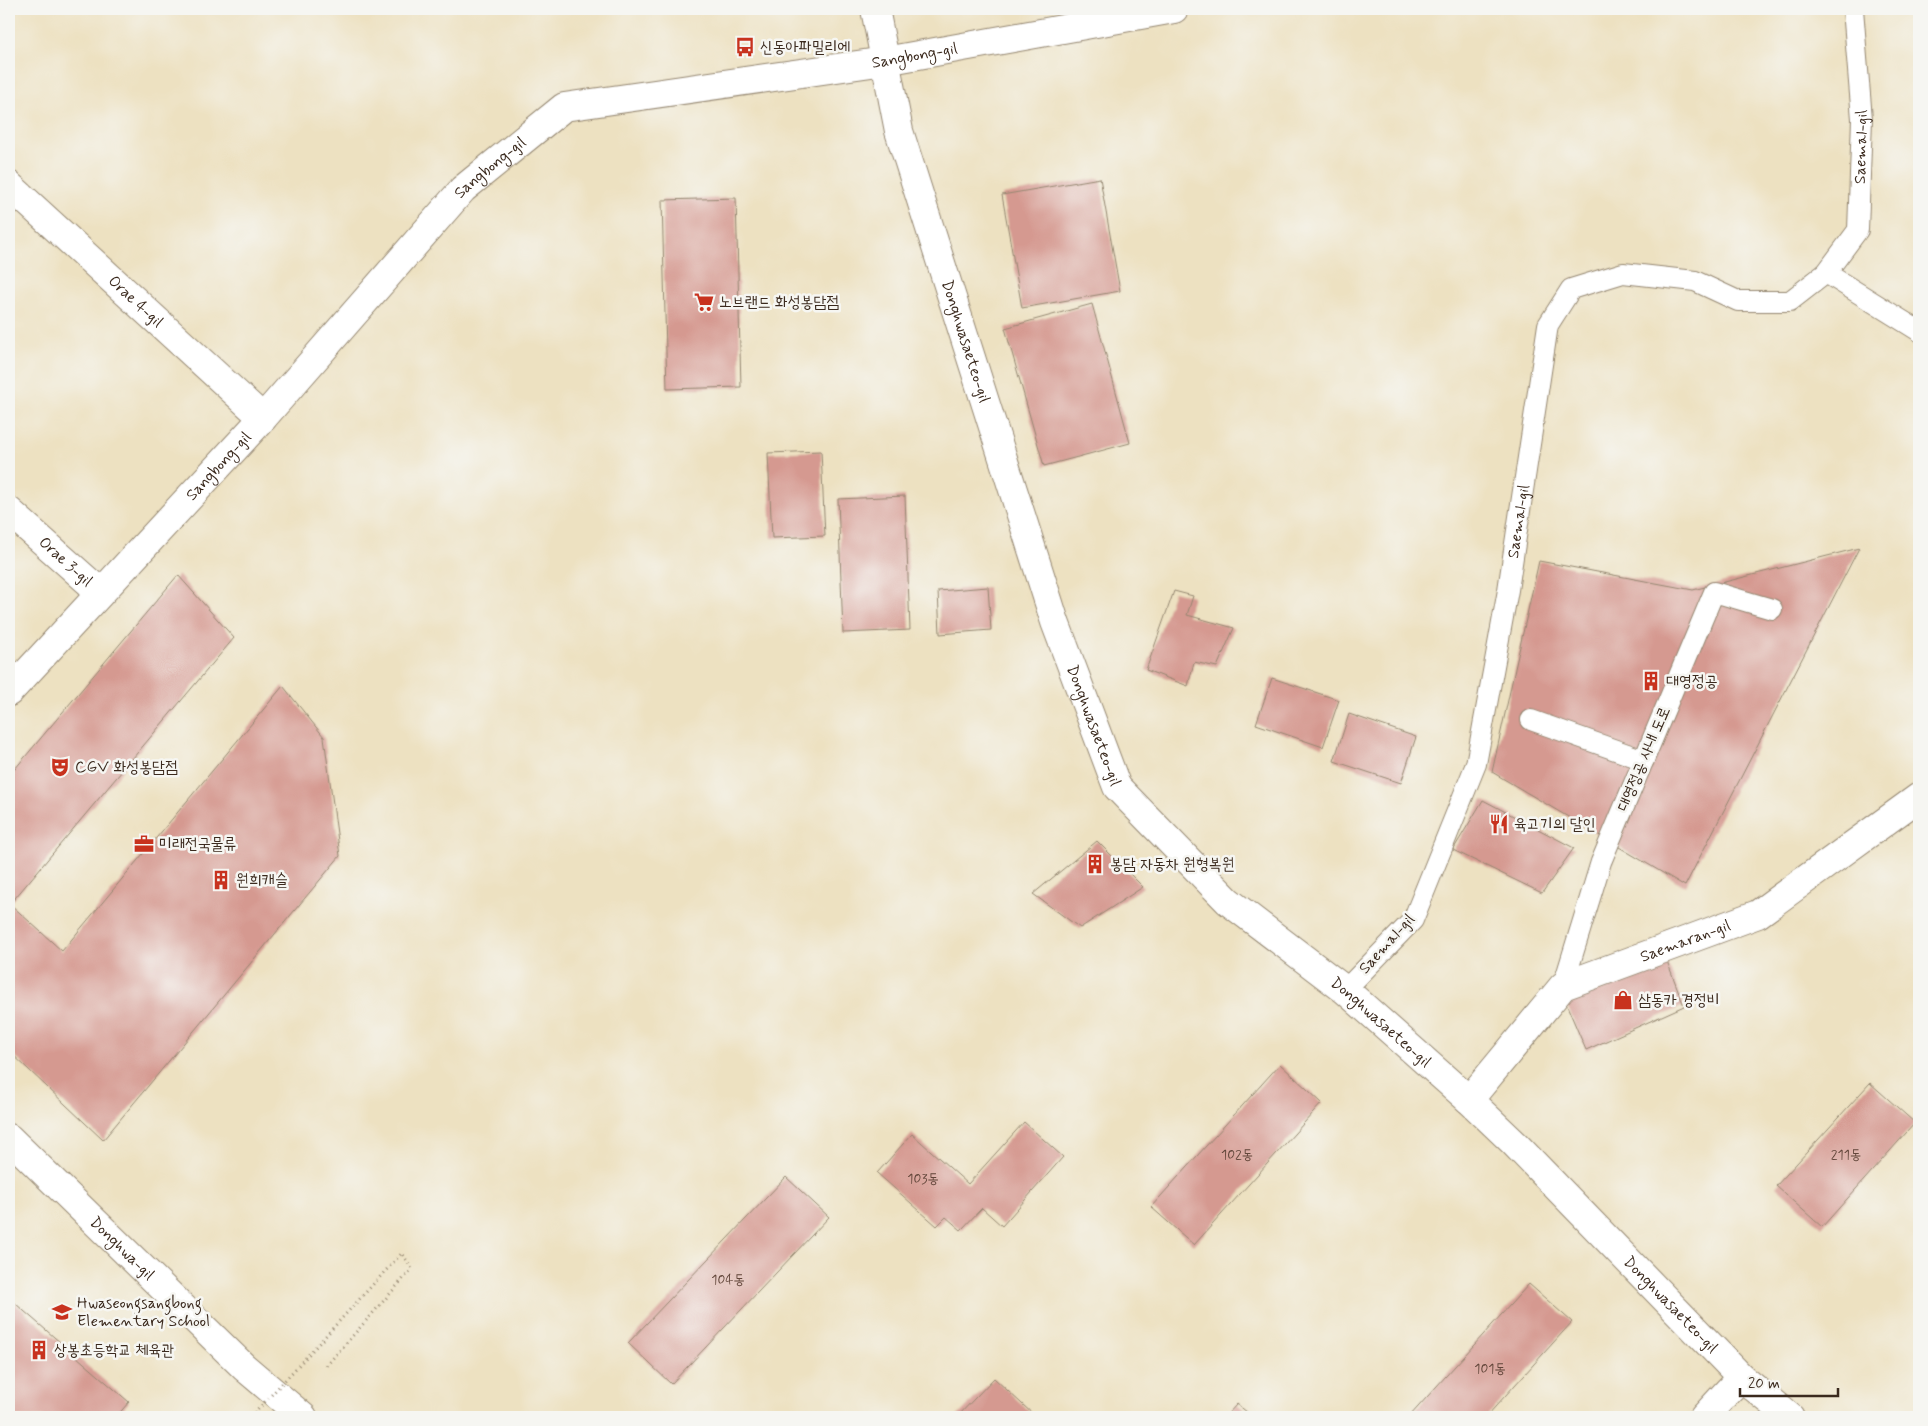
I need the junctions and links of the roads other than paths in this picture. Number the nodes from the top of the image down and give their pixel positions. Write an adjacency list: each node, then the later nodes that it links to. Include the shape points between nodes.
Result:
1 (875, 9): 4 (street, Donghwasaeteo-gil)
2 (1174, 9): 4 (street, Sangbong-gil)
3 (1853, 9): 6 (lane, Saemal-gil, via 1862,119 1858,230)
4 (885, 61): 8 (street, Sangbong-gil, via 564,107 463,189); 17 (street, Donghwasaeteo-gil, via 900,131 1055,622 1117,787 1228,901)
5 (9, 185): 8 (street, Orae 4-gil)
6 (1826, 274): 7 (lane); 17 (lane, Saemal-gil, via 1790,301 1738,301 1695,281 1623,274 1572,289 1548,324 1508,590 1476,764 1413,920)
7 (1919, 331)
8 (263, 418): 10 (street, Sangbong-gil)
9 (9, 511): 10 (street, Orae 3-gil)
10 (100, 592): 12 (street, Sangbong-gil)
11 (1772, 609): 14 (lane, 대영정공 사내 도로, via 1714,592)
12 (9, 692)
13 (1531, 720): 14 (lane)
14 (1644, 760): 16 (lane, 대영정공 사내 도로, via 1601,862)
15 (1919, 797): 16 (street, Saemaran-gil, via 1758,914)
16 (1563, 986): 18 (street, Saemaran-gil)
17 (1345, 990): 18 (street, Donghwasaeteo-gil)
18 (1468, 1100): 20 (street, Donghwasaeteo-gil, via 1514,1143)
19 (9, 1138): 21 (street, Donghwa-gil, via 244,1367)
20 (1741, 1377): 22 (street); 23 (street, Donghwasaeteo-gil)
21 (303, 1417)
22 (1704, 1417)
23 (1790, 1417)

